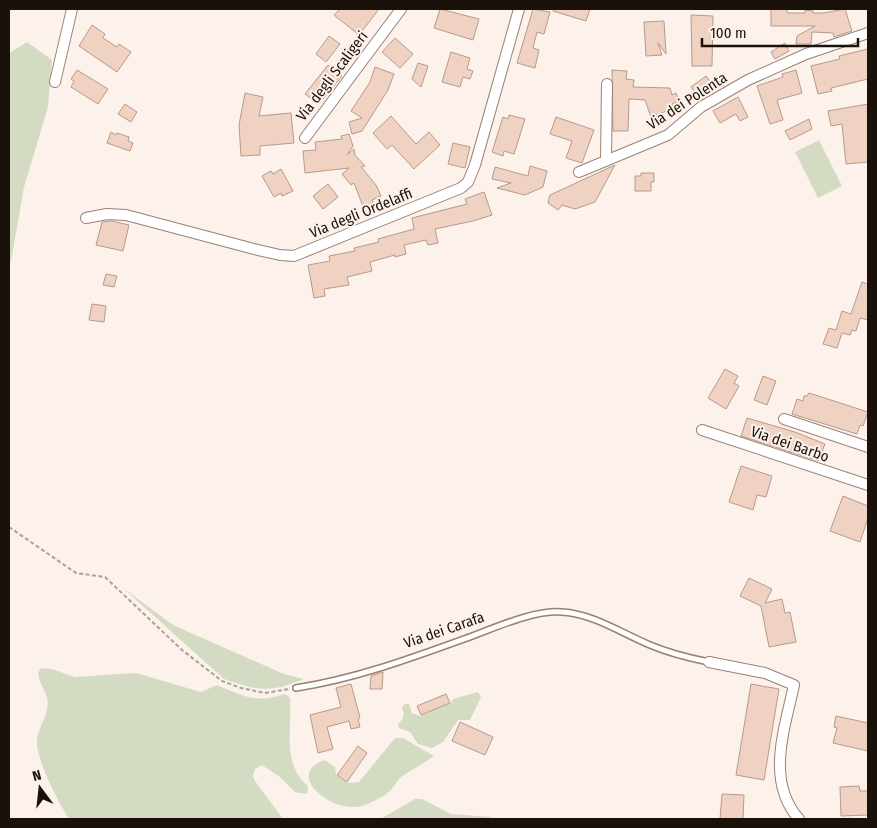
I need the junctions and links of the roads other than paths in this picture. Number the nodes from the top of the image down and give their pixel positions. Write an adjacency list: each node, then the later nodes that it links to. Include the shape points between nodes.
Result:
1 (72, 9): 5 (street)
2 (401, 9): 7 (street, Via degli Scaligeri)
3 (519, 9): 10 (street, Via degli Ordelaffi, via 475,165 468,182 461,188 294,256 254,250 126,214)
4 (868, 33): 8 (street, Via dei Polenta, via 806,54 748,80 701,107 668,134)
5 (55, 82)
6 (607, 84): 8 (street)
7 (305, 138)
8 (606, 160): 9 (street, Via dei Polenta)
9 (579, 172)
10 (86, 218)
11 (784, 419): 13 (street)
12 (702, 430): 14 (street, Via dei Barbo)
13 (868, 447)
14 (868, 485)
15 (709, 662): 16 (lane, Via dei Carafa, via 658,648 587,617 553,612 521,619 365,672); 17 (street, Via dei Carafa, via 765,673 794,685 779,765 790,806)
16 (296, 688)
17 (799, 819)

